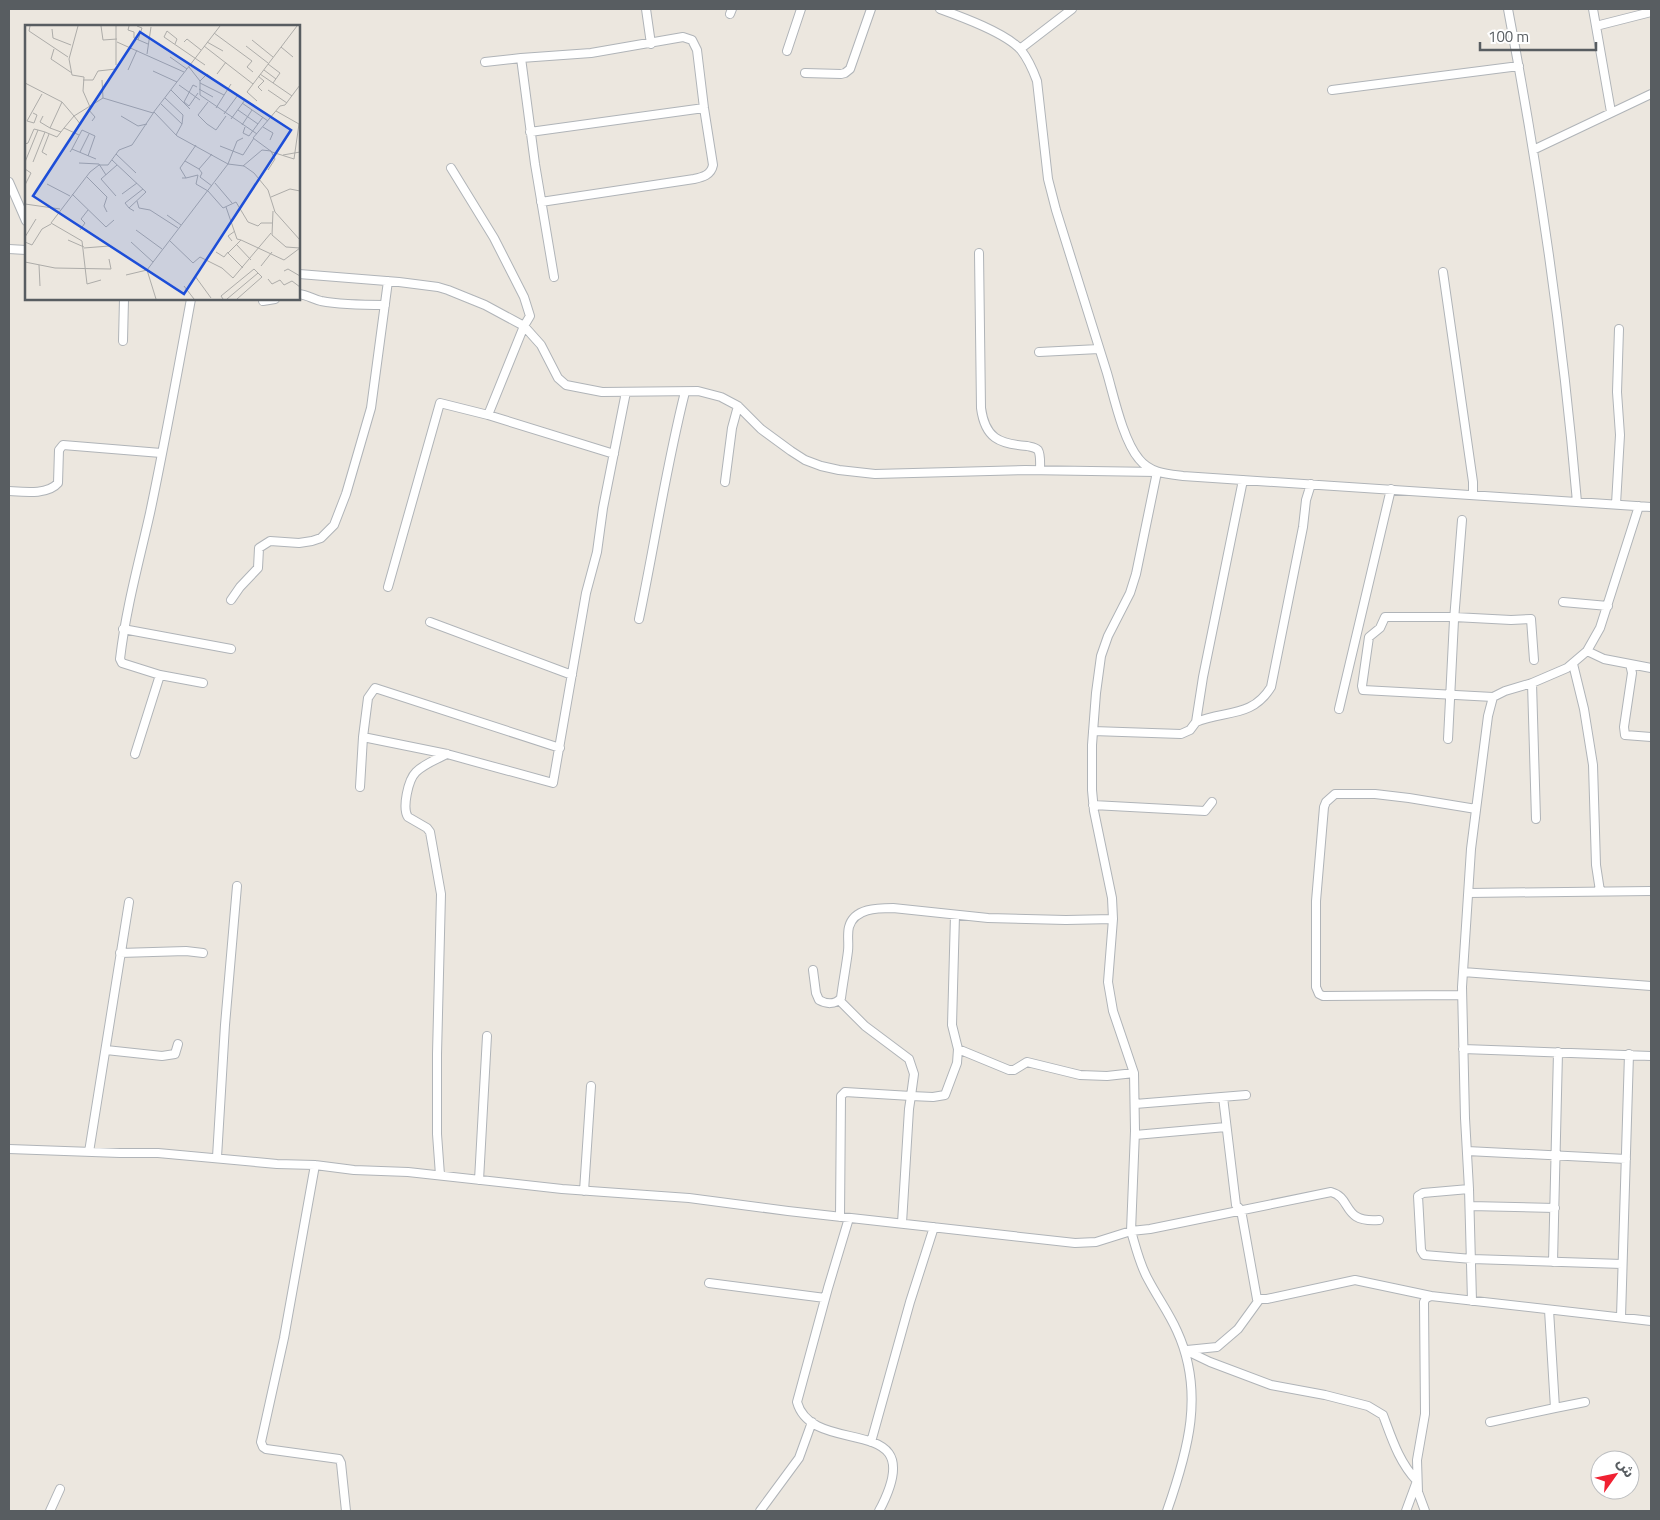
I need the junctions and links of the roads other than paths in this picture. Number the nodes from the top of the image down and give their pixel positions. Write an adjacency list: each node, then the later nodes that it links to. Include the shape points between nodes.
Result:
1 (646, 9): 10 (street)
2 (801, 9): 12 (street)
3 (871, 9): 16 (street, via 850,69 841,74)
4 (940, 9): 11 (street, via 996,32)
5 (1072, 9): 11 (street)
6 (1508, 9): 15 (street)
7 (1593, 9): 9 (street)
8 (1651, 12): 9 (street)
9 (1596, 26): 20 (street)
10 (651, 44): 13 (street, via 591,53); 19 (street, via 683,37 692,40 697,50)
11 (1020, 49): 43 (street, via 1033,68 1037,81 1048,179)
12 (787, 51)
13 (521, 58): 14 (street); 21 (street)
14 (485, 62)
15 (1519, 66): 17 (street); 22 (street)
16 (805, 73)
17 (1332, 90)
18 (1651, 94): 20 (street)
19 (704, 108): 21 (street); 25 (street, via 713,164 712,170 704,177)
20 (1611, 112): 22 (street)
21 (530, 132): 25 (street)
22 (1533, 150): 59 (street, via 1562,347)
23 (451, 168): 40 (street, via 494,238 524,297 530,316)
24 (9, 182): 26 (street)
25 (541, 202): 32 (street)
26 (25, 219)
27 (9, 249): 28 (street)
28 (25, 250)
29 (979, 253): 51 (street, via 983,422 987,430 1007,444 1037,449)
30 (1443, 272): 58 (street)
31 (300, 274): 33 (street)
32 (554, 278)
33 (388, 281): 39 (street); 40 (street, via 448,290)
34 (300, 294): 39 (street, via 358,305)
35 (124, 300): 42 (street)
36 (191, 300): 49 (street)
37 (269, 300): 38 (street)
38 (263, 301)
39 (384, 305): 65 (street, via 371,408 334,525 321,538 312,541 270,541 259,548 258,568)
40 (524, 326): 45 (street, via 541,345 558,378 566,385 602,392); 48 (street)
41 (1619, 329): 60 (street, via 1617,392 1620,435)
42 (122, 341)
43 (1099, 349): 44 (street); 52 (street, via 1133,450 1146,466)
44 (1039, 352)
45 (626, 392): 46 (street); 50 (street)
46 (685, 392): 47 (street, via 714,395); 69 (street)
47 (738, 406): 51 (street, via 791,451 820,466 875,474); 54 (street)
48 (488, 415): 50 (street); 64 (street, via 440,403)
49 (162, 453): 57 (street, via 63,445 59,450 56,486 47,490); 71 (street)
50 (614, 454): 78 (street)
51 (1040, 470): 52 (street)
52 (1157, 472): 53 (street); 86 (street, via 1136,574 1101,656)
53 (1243, 480): 55 (street); 85 (street)
54 (725, 482)
55 (1311, 484): 56 (street); 85 (street, via 1271,686 1262,698 1243,711)
56 (1391, 489): 58 (street); 84 (street)
57 (9, 491)
58 (1473, 495): 59 (street)
59 (1576, 502): 60 (street)
60 (1616, 504): 61 (street)
61 (1639, 506): 62 (street); 67 (street)
62 (1651, 507)
63 (1462, 520): 68 (street)
64 (388, 587)
65 (231, 600)
66 (1563, 602): 67 (street)
67 (1608, 606): 73 (street)
68 (1454, 617): 74 (street, via 1531,619); 82 (street); 82 (street, via 1385,617 1380,628 1369,637 1362,686 1366,691)
69 (639, 619)
70 (430, 622): 78 (street)
71 (123, 629): 72 (street); 79 (street, via 120,662)
72 (231, 649)
73 (1587, 651): 75 (street); 76 (street, via 1604,659)
74 (1534, 660)
75 (1573, 664): 80 (street); 99 (street, via 1593,765 1595,857)
76 (1630, 664): 77 (street); 88 (street, via 1632,673 1625,735)
77 (1651, 668)
78 (572, 674): 90 (street)
79 (160, 675): 81 (street); 91 (street)
80 (1532, 683): 83 (street); 97 (street)
81 (203, 684)
82 (1450, 694): 83 (street); 89 (street)
83 (1493, 697): 96 (street)
84 (1339, 709)
85 (1196, 722): 86 (street, via 1181,734)
86 (1093, 731): 95 (street)
87 (363, 737): 90 (street, via 368,698 376,688); 92 (street); 93 (street)
88 (1651, 737)
89 (1448, 739)
90 (560, 748): 92 (street, via 553,783)
91 (135, 754)
92 (447, 754): 135 (street, via 415,773 405,809 408,817 430,832 441,894 437,1054)
93 (360, 787)
94 (1212, 802): 95 (street, via 1206,811)
95 (1093, 805): 104 (street, via 1112,898)
96 (1476, 809): 101 (street); 110 (street, via 1410,798 1335,794 1324,807 1316,901 1316,987 1319,994)
97 (1536, 819)
98 (238, 886): 132 (street)
99 (1600, 891): 100 (street); 101 (street)
100 (1651, 891)
101 (1469, 892): 108 (street)
102 (129, 902): 105 (street)
103 (955, 915): 104 (street); 111 (street, via 893,908 867,910 859,914 849,927); 114 (street, via 952,1025)
104 (1112, 919): 120 (street, via 1108,982 1113,1011)
105 (120, 953): 106 (street); 116 (street)
106 (202, 953)
107 (813, 970): 111 (street, via 819,1000 827,1004)
108 (1463, 972): 109 (street); 110 (street)
109 (1651, 986)
110 (1462, 995): 115 (street)
111 (839, 1000): 123 (street, via 848,1011 909,1059 914,1074)
112 (487, 1036): 136 (street)
113 (178, 1044): 116 (street, via 175,1054 162,1056)
114 (958, 1049): 120 (street, via 1009,1070 1027,1062 1080,1075); 123 (street, via 957,1063 945,1095)
115 (1463, 1049): 117 (street); 129 (street)
116 (106, 1050): 130 (street)
117 (1558, 1052): 118 (street); 131 (street)
118 (1629, 1054): 119 (street); 133 (street)
119 (1651, 1056)
120 (1134, 1073): 125 (street)
121 (590, 1086): 138 (street)
122 (1246, 1095): 124 (street)
123 (911, 1096): 142 (street, via 845,1092 841,1096); 145 (street)
124 (1222, 1097): 125 (street); 126 (street)
125 (1135, 1104): 127 (street)
126 (1226, 1127): 127 (street); 141 (street, via 1236,1204)
127 (1135, 1135): 147 (street)
128 (9, 1149): 130 (street)
129 (1468, 1151): 131 (street); 137 (street)
130 (89, 1152): 132 (street)
131 (1556, 1155): 133 (street); 140 (street)
132 (217, 1157): 134 (street)
133 (1626, 1159): 150 (street)
134 (315, 1165): 135 (street); 168 (street, via 284,1338 261,1442 266,1449 339,1459)
135 (440, 1175): 136 (street)
136 (479, 1180): 138 (street)
137 (1470, 1189): 139 (street); 148 (street, via 1422,1193 1417,1200 1422,1254)
138 (584, 1191): 142 (street, via 689,1198)
139 (1470, 1206): 140 (street); 148 (street)
140 (1555, 1208): 149 (street)
141 (1241, 1210): 144 (street, via 1334,1192 1357,1218); 147 (street); 154 (street)
142 (840, 1217): 143 (street)
143 (849, 1218): 145 (street); 153 (street)
144 (1379, 1220)
145 (902, 1223): 146 (street)
146 (934, 1227): 147 (street, via 1082,1243); 164 (street)
147 (1131, 1231): 159 (street, via 1148,1281)
148 (1472, 1259): 149 (street); 155 (street)
149 (1553, 1262): 150 (street)
150 (1622, 1264): 157 (street)
151 (709, 1284): 153 (street)
152 (1431, 1296): 154 (street, via 1355,1280); 155 (street); 165 (street, via 1424,1302 1425,1414)
153 (825, 1298): 162 (street, via 797,1402 799,1410)
154 (1259, 1300): 159 (street, via 1238,1329 1217,1347)
155 (1472, 1301): 156 (street)
156 (1549, 1310): 157 (street); 161 (street)
157 (1621, 1317): 158 (street)
158 (1651, 1321)
159 (1185, 1350): 165 (street, via 1271,1385 1368,1406 1383,1415 1397,1452 1407,1471); 171 (street, via 1192,1383 1192,1411 1184,1456)
160 (1585, 1402): 161 (street)
161 (1555, 1408): 163 (street)
162 (812, 1422): 164 (street); 169 (street, via 799,1458)
163 (1490, 1422)
164 (871, 1442): 170 (street, via 886,1449 894,1467)
165 (1417, 1481): 172 (street); 173 (street)
166 (60, 1489): 167 (street)
167 (50, 1511)
168 (346, 1511)
169 (760, 1511)
170 (879, 1511)
171 (1167, 1511)
172 (1406, 1511)
173 (1425, 1511)

